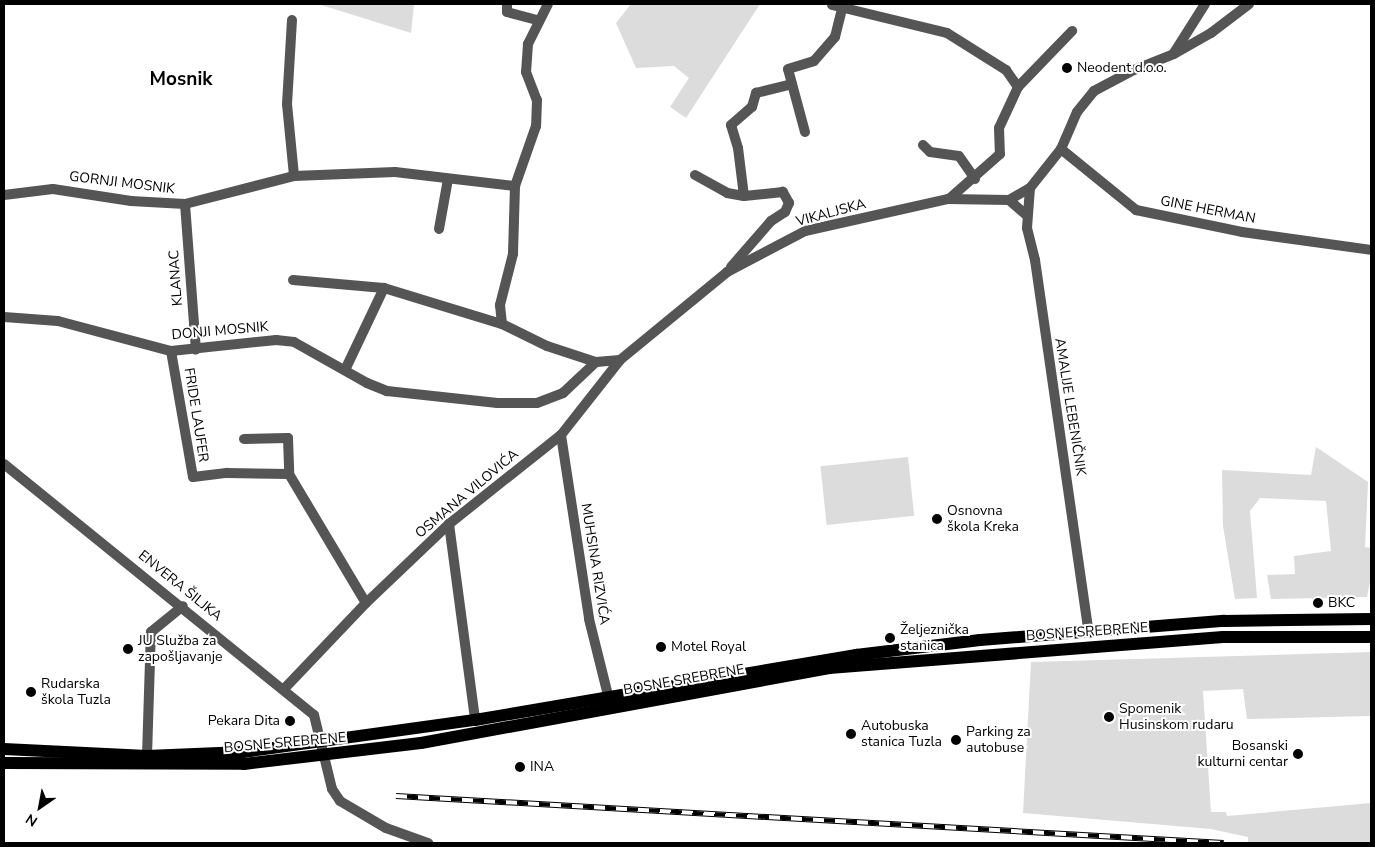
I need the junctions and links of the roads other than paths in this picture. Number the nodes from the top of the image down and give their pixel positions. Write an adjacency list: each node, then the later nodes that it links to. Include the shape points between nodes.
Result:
1 (507, 4): 8 (street, via 507,12)
2 (548, 4): 8 (street)
3 (832, 4): 6 (street)
4 (1205, 4): 10 (street)
5 (1250, 4): 10 (street, via 1211,33)
6 (843, 6): 11 (street, via 835,37 830,43 814,61 788,69); 12 (street, via 948,33 1006,70)
7 (292, 20): 17 (street, via 287,104)
8 (537, 20): 20 (street, via 528,44 526,72 536,100 536,126)
9 (1072, 31): 12 (street, VIKALJSKA)
10 (1174, 54): 15 (street, via 1129,72 1094,91 1077,112)
11 (792, 84): 13 (street); 23 (street, via 756,93 752,107 731,125 738,148)
12 (1018, 87): 19 (street, VIKALJSKA, via 1000,128 1000,154)
13 (805, 132)
14 (923, 145): 19 (street, via 930,152 959,156)
15 (1061, 149): 21 (street); 29 (street, GINE HERMAN, via 1136,210 1242,232)
16 (695, 174): 23 (street, VIKALJSKA, via 727,193)
17 (294, 176): 18 (street, GORNJI MOSNIK, via 395,172); 26 (street, GORNJI MOSNIK)
18 (448, 179): 20 (street, GORNJI MOSNIK); 28 (street)
19 (975, 179): 24 (street, VIKALJSKA)
20 (515, 186): 34 (street, via 513,254 500,304)
21 (1030, 188): 25 (street); 27 (street, AMALIJE LEBENIČNIK)
22 (4, 195): 26 (street, GORNJI MOSNIK, via 53,189 131,201)
23 (744, 196): 30 (street, VIKALJSKA, via 783,192 789,202 785,212 771,221)
24 (948, 199): 25 (street, VIKALJSKA); 30 (street, VIKALJSKA, via 805,231)
25 (1009, 200): 27 (street)
26 (185, 204): 35 (street, KLANAC)
27 (1026, 215): 48 (street, AMALIJE LEBENIČNIK)
28 (439, 229)
29 (1371, 250)
30 (727, 272): 37 (street, VIKALJSKA)
31 (293, 280): 32 (street)
32 (384, 288): 34 (street); 39 (street)
33 (4, 317): 36 (street, DONJI MOSNIK, via 58,321)
34 (502, 324): 38 (street, via 547,346)
35 (196, 350): 36 (street, DONJI MOSNIK); 39 (street, DONJI MOSNIK, via 276,340 294,342)
36 (171, 351): 43 (street, FRIDE LAUFER, via 193,477 227,473)
37 (620, 360): 38 (street); 40 (street, OSMANA VILOVIĆA)
38 (596, 362): 39 (street, DONJI MOSNIK, via 564,393 537,403 497,403 387,391)
39 (345, 370)
40 (561, 435): 44 (street, OSMANA VILOVIĆA); 51 (street, MUHSINA RIZVIĆA, via 590,619)
41 (244, 439): 43 (street, via 288,438)
42 (4, 464): 46 (street, ENVERA ŠILJKA)
43 (289, 474): 45 (street)
44 (448, 524): 45 (street, OSMANA VILOVIĆA); 52 (street)
45 (366, 603): 50 (street, OSMANA VILOVIĆA)
46 (183, 606): 50 (street, ENVERA ŠILJKA); 55 (street, via 151,632)
47 (1371, 620): 48 (main road, BOSNE SREBRENE, via 1224,621)
48 (1088, 630): 51 (main road, BOSNE SREBRENE, via 835,657)
49 (1371, 637): 54 (main road, BOSNE SREBRENE, via 1223,637 829,668 421,743)
50 (284, 688): 54 (street, ENVERA ŠILJKA, via 314,715)
51 (608, 695): 52 (main road, BOSNE SREBRENE)
52 (476, 720): 54 (main road, BOSNE SREBRENE)
53 (4, 749): 55 (main road, BOSNE SREBRENE)
54 (323, 749): 55 (main road, BOSNE SREBRENE); 56 (main road, BOSNE SREBRENE, via 244,764); 57 (street, ENVERA ŠILJKA, via 332,788 340,801 386,828)
55 (147, 756)
56 (4, 764)
57 (428, 843)

